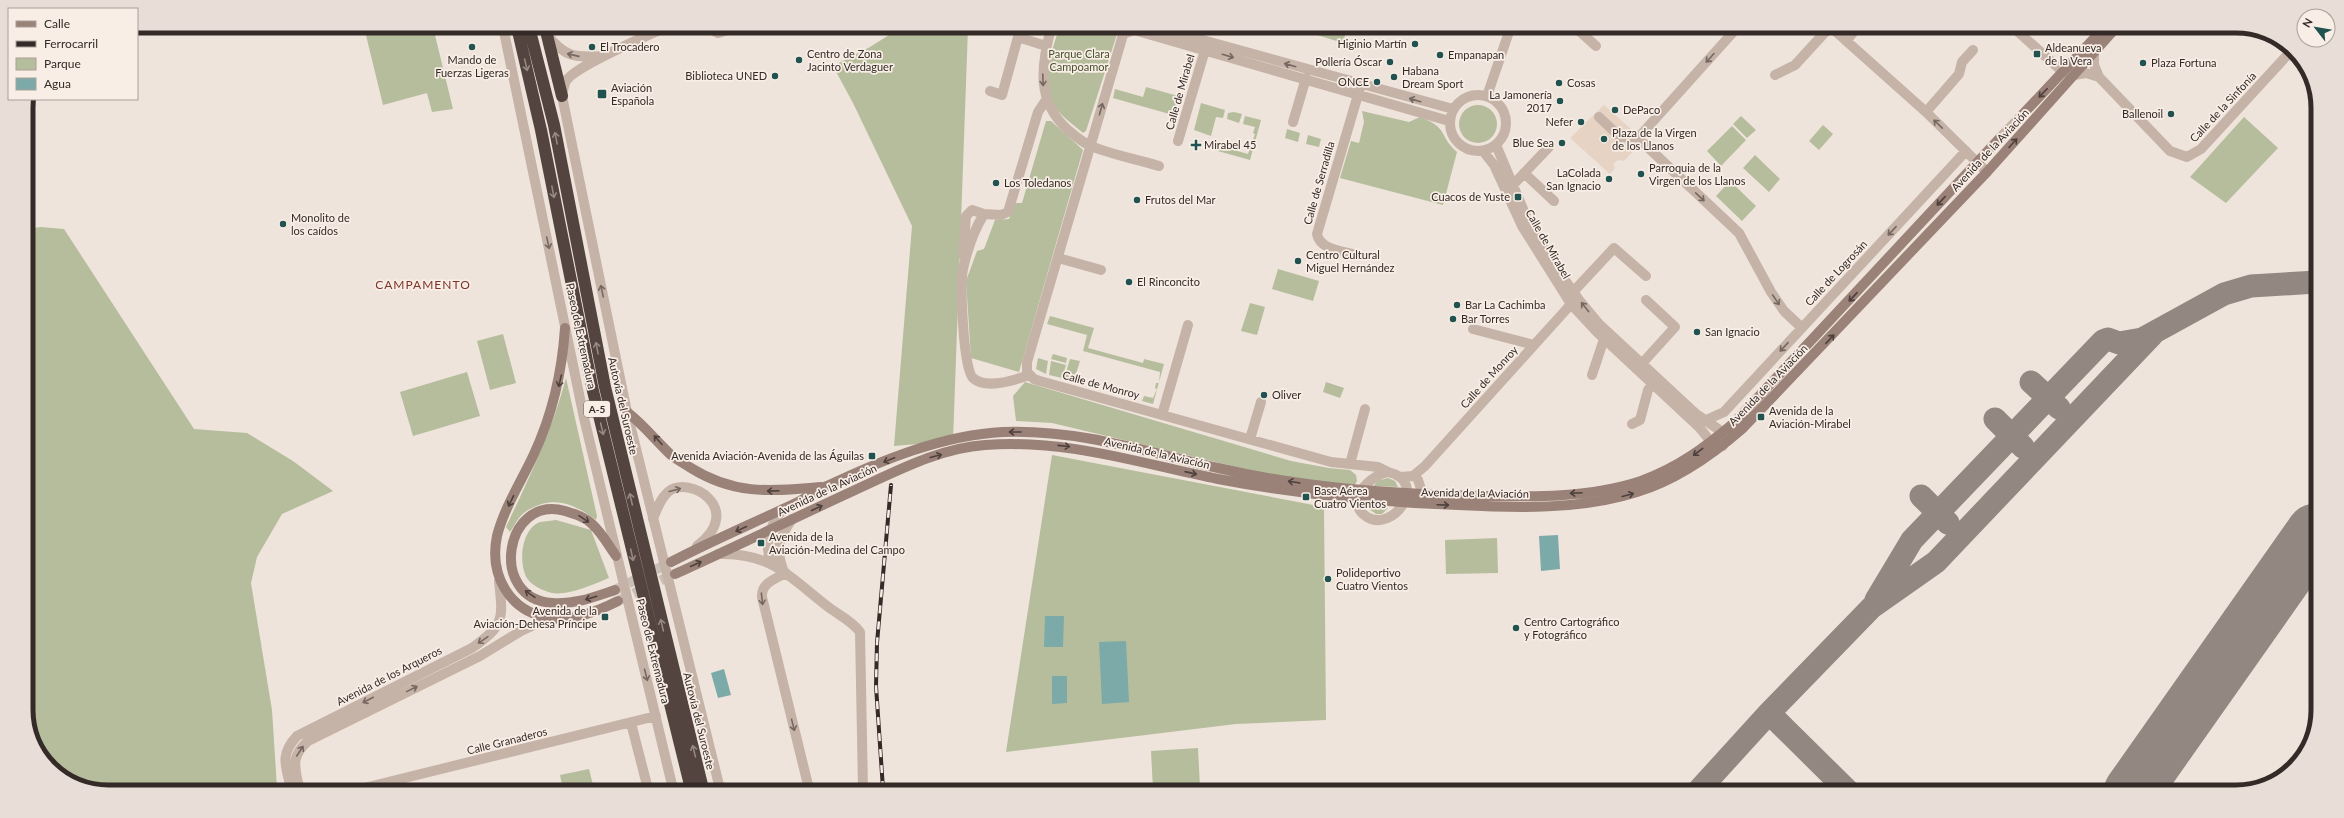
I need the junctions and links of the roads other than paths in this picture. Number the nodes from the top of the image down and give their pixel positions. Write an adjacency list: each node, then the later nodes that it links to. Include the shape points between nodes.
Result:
1 (504, 33): 68 (street, Paseo de Extremadura, one-way to 68)
2 (518, 33): 119 (highway, A-5, one-way to 119, via 541,130 593,391)
3 (531, 33): 120 (highway, Autovía del Suroeste / A-5, one-way to 3, via 605,387 554,125)
4 (546, 33): 35 (highway)
5 (547, 33): 27 (street, one-way to 5, via 570,55 557,47)
6 (654, 33): 27 (street)
7 (1050, 33): 21 (street)
8 (1123, 33): 48 (street, one-way to 8)
9 (1145, 33): 23 (street, Calle de Mirabel)
10 (1175, 33): 33 (street, Calle de Mirabel, one-way to 10)
11 (1509, 33): 36 (street)
12 (1581, 33): 22 (street)
13 (1732, 33): 44 (street, one-way to 44)
14 (1824, 33): 29 (street, via 1795,65)
15 (1837, 33): 20 (street)
16 (1853, 33): 20 (street)
17 (2019, 33): 28 (street)
18 (2099, 33): 28 (main road, Avenida de la Aviación)
19 (2111, 33): 25 (main road, Avenida de la Aviación)
20 (1846, 41): 39 (street)
21 (1046, 46): 34 (street, via 1018,37 1002,95); 37 (street, one-way to 37, via 1042,80)
22 (1596, 46)
23 (1205, 50): 32 (street, Calle de Mirabel, one-way to 32); 46 (street, Calle de Mirabel)
24 (1973, 50): 39 (street, via 1962,62 1959,74)
25 (2094, 52): 30 (main road, Avenida de la Aviación); 31 (street, Calle de la Sinfonía, via 2094,65)
26 (2288, 54): 31 (street, Calle de la Sinfonía, via 2201,149 2187,157 2170,151)
27 (606, 56): 35 (street, via 570,77 564,86)
28 (2063, 72): 30 (street); 40 (main road, Avenida de la Aviación, one-way to 40)
29 (1775, 75)
30 (2074, 75): 31 (street, via 2086,73); 54 (main road, Avenida de la Aviación, one-way to 30)
31 (2100, 77)
32 (1306, 78): 33 (street, Calle de Mirabel); 42 (street)
33 (1360, 89): 38 (street, Calle de Mirabel, one-way to 33); 43 (street, Calle de Mirabel); 59 (street, Calle de Serradilla, via 1317,234 1324,246)
34 (990, 92)
35 (562, 96): 79 (street, one-way to 35)
36 (1487, 96): 38 (street, via 1474,95 1464,98); 47 (street, via 1502,107 1506,118 1505,130)
37 (1046, 100): 48 (street, via 1060,122); 58 (street, via 1038,112 1008,212 1001,215)
38 (1453, 110): 43 (street)
39 (1926, 112): 51 (street, one-way to 39)
40 (2022, 114): 45 (street, Avenida de la Aviación)
41 (1599, 117): 44 (street, via 1620,137)
42 (1293, 122)
43 (1449, 122): 50 (street, via 1454,138 1462,147)
44 (1639, 139): 69 (street, one-way to 69, via 1738,233 1775,298 1784,311)
45 (1999, 139): 52 (main road, Avenida de la Aviación)
46 (1178, 142)
47 (1496, 145): 50 (street); 56 (street, Calle de Mirabel)
48 (1090, 146): 53 (street); 60 (street)
49 (1549, 148): 55 (street)
50 (1483, 151): 56 (street, Calle de Mirabel)
51 (1966, 151): 52 (street); 69 (street, Calle de Logrosán, one-way to 69)
52 (1977, 162): 54 (street); 84 (main road, Avenida de la Aviación, one-way to 84, via 1775,381)
53 (1159, 166)
54 (1987, 172): 87 (main road, Avenida de la Aviación, one-way to 54, via 1773,399)
55 (1524, 173): 56 (street); 57 (street)
56 (1510, 190): 64 (street, Calle de Mirabel, via 1550,259); 66 (street, Calle de Mirabel, via 1534,246)
57 (1554, 201)
58 (984, 214): 61 (street); 61 (street, via 972,210 966,216)
59 (1356, 255)
60 (1058, 258): 62 (street); 75 (street, via 1027,362 1026,369)
61 (963, 269): 75 (street, via 965,349 973,378 1001,384)
62 (1101, 270)
63 (1646, 276): 64 (street, Calle de Mirabel, via 1614,248)
64 (1573, 292): 66 (street, Calle de Mirabel); 73 (street, Calle de Mirabel, one-way to 64)
65 (1646, 300): 73 (street, via 1675,327)
66 (1571, 304): 71 (street, Calle de Mirabel); 72 (street, Calle de Monroy)
67 (1188, 325): 81 (street)
68 (566, 328): 103 (street, Paseo de Extremadura); 108 (main road, one-way to 108, via 561,377 553,406 545,430 503,518 497,537 495,558)
69 (1802, 328): 80 (street, Calle de Logrosán, one-way to 80)
70 (1473, 329): 72 (street)
71 (1604, 339): 73 (street, Calle de Mirabel); 74 (street)
72 (1534, 345): 89 (street, Calle de Monroy)
73 (1639, 366): 76 (street, Calle de Mirabel)
74 (1592, 375)
75 (1031, 377): 81 (street, Calle de Monroy)
76 (1654, 380): 82 (street, Calle de Mirabel); 83 (street, via 1648,390 1640,420); 86 (street, Calle de Mirabel, via 1700,427)
77 (1260, 402): 85 (street)
78 (1365, 409): 88 (street)
79 (627, 412): 93 (main road, one-way to 79, via 769,492 740,488 709,479 672,456 650,431); 98 (street)
80 (1724, 412): 82 (street, Calle de Logrosán); 84 (street, Calle de Logrosán)
81 (1162, 415): 85 (street, Calle de Monroy)
82 (1704, 421): 84 (street, Calle de Mirabel)
83 (1632, 424)
84 (1723, 430): 86 (main road, Avenida de la Aviación); 87 (street)
85 (1250, 439): 88 (street, Calle de Monroy, via 1331,462)
86 (1711, 442): 87 (street); 95 (main road, Avenida de la Aviación, one-way to 95, via 1691,458 1671,468 1639,481 1597,492 1518,497)
87 (1724, 446): 96 (main road, Avenida de la Aviación, one-way to 87, via 1531,506 1589,502 1623,496 1669,480)
88 (1354, 464): 90 (street, Calle de Monroy, via 1378,467); 94 (street, Calle de Monroy, via 1368,473)
89 (1425, 466): 91 (street, Calle de Monroy, via 1413,476); 92 (street, Calle de Monroy)
90 (1388, 472): 91 (street, Calle de Monroy); 94 (street, via 1377,475)
91 (1400, 477): 96 (street, via 1406,485)
92 (1418, 480): 95 (street, via 1421,489); 96 (street, Calle de Monroy)
93 (825, 486): 94 (main road, Avenida de la Aviación, one-way to 93, via 1220,469 1090,437 1039,432 1002,432 956,438 909,452); 97 (main road, Avenida de la Aviación)
94 (1361, 491): 96 (main road, Avenida de la Aviación); 96 (street, Calle de Monroy, via 1361,513 1377,521 1388,518); 99 (main road, Avenida de la Aviación, one-way to 94, via 922,459 982,445 1034,443 1114,455 1264,487)
95 (1427, 494): 96 (main road, Avenida de la Aviación)
96 (1406, 498)
97 (783, 509): 100 (street); 101 (main road, Avenida de la Aviación, one-way to 101)
98 (653, 519): 101 (street, Avenida de la Aviación, one-way to 101, via 661,500 669,491 683,488 696,490 706,496 712,502 717,516 716,527 709,537); 121 (street)
99 (792, 519): 100 (main road, Avenida de la Aviación); 106 (street, via 778,545 778,556)
100 (770, 530): 102 (main road, Avenida de la Aviación); 105 (street, via 767,548)
101 (690, 552): 104 (main road, Avenida de la Aviación)
102 (718, 554): 105 (street, via 748,555); 107 (main road, Avenida de la Aviación, one-way to 102)
103 (616, 556): 109 (main road, one-way to 103, via 566,603 551,603 529,595 520,586 514,574 510,552 513,537 529,518 548,510 560,510 578,514 593,524); 112 (street, Paseo de Extremadura, one-way to 112)
104 (671, 562)
105 (772, 565): 106 (street)
106 (785, 573): 122 (street, one-way to 122, via 766,584 761,591); 123 (street, via 857,627 862,636)
107 (675, 574)
108 (499, 581): 111 (main road, via 510,596 527,611); 114 (street, Avenida de los Arqueros, one-way to 114, via 503,613 492,634 472,648 297,736 286,751 285,763)
109 (615, 590)
110 (618, 601): 111 (main road, via 577,616)
111 (550, 618): 115 (street, Avenida de los Arqueros, one-way to 111, via 294,764 297,754 308,741 480,656 521,631)
112 (656, 716): 113 (street, Calle Granaderos); 118 (street, Paseo de Extremadura)
113 (631, 723): 116 (street, Calle Granaderos); 117 (street)
114 (290, 785)
115 (298, 785)
116 (376, 785)
117 (647, 785)
118 (672, 785)
119 (690, 785)
120 (702, 785)
121 (719, 785)
122 (808, 785)
123 (863, 785)

